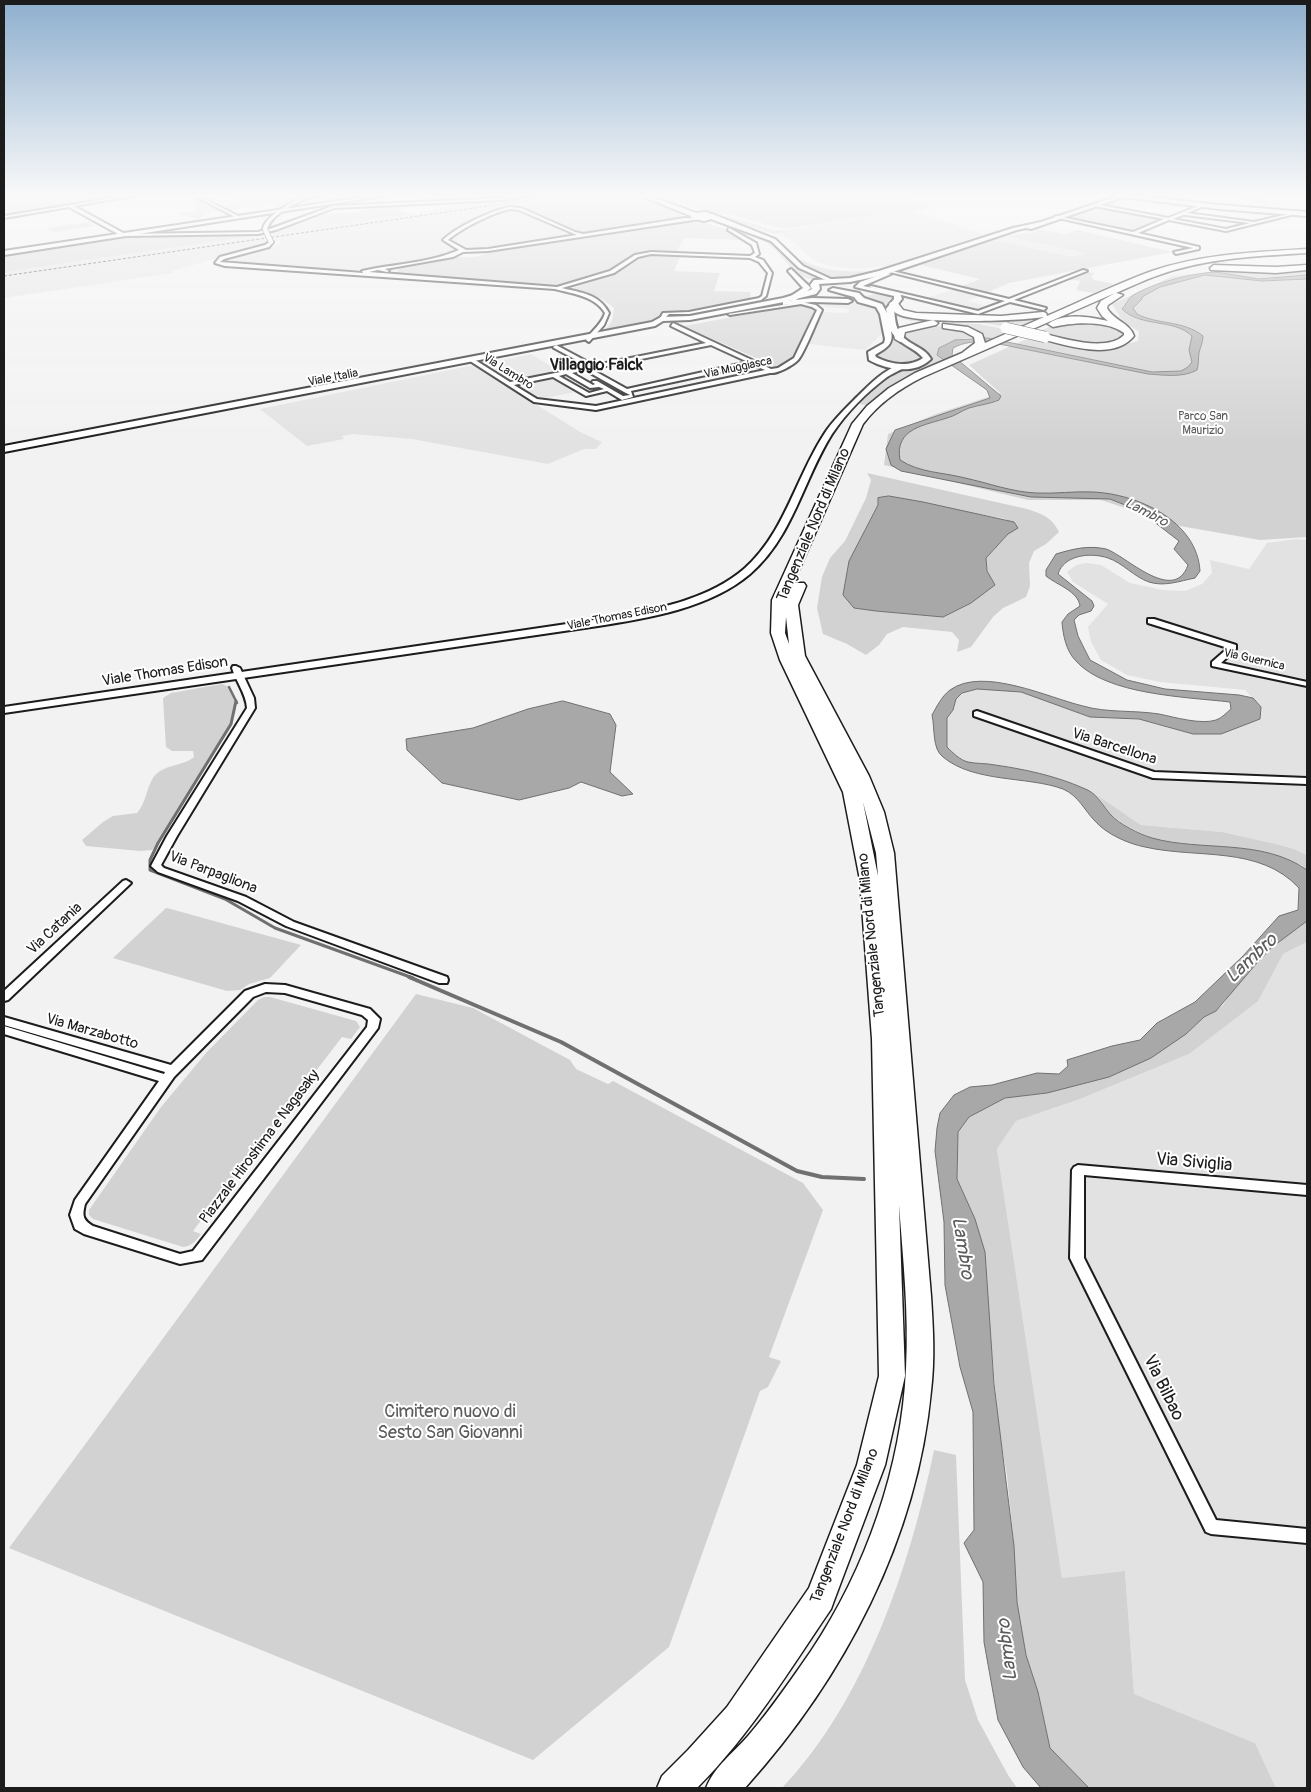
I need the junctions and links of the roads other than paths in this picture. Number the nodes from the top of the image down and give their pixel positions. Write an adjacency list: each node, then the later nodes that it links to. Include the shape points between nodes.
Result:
1 (409, 278): 20 (street)
2 (593, 278): 20 (street)
3 (769, 278): 33 (street, via 763,298 689,313 669,313)
4 (797, 278): 23 (main road, via 807,288)
5 (802, 278): 17 (main road)
6 (825, 278): 15 (main road)
7 (862, 278): 15 (main road, Viale Italia)
8 (872, 278): 18 (main road, Viale Italia)
9 (877, 278): 26 (main road, via 859,287 896,295)
10 (911, 278): 25 (street)
11 (1068, 278): 25 (street)
12 (1144, 278): 29 (highway)
13 (1153, 278): 16 (highway)
14 (1157, 278): 16 (highway)
15 (833, 281): 17 (main road, Viale Italia); 18 (main road)
16 (1142, 282): 38 (highway, via 1101,305 1105,314 1129,334 1126,341 1092,346); 42 (highway)
17 (814, 285): 21 (main road, Viale Italia); 23 (main road, Viale Italia, via 816,289 813,292)
18 (848, 286): 21 (main road, Viale Italia); 22 (main road)
19 (871, 287): 25 (street, via 975,313)
20 (559, 288): 36 (street, via 587,296 604,306 607,316)
21 (832, 290): 24 (main road, Viale Italia); 27 (main road, Viale Italia)
22 (882, 294): 24 (main road, via 866,294); 26 (main road)
23 (794, 298): 33 (main road, Viale Italia)
24 (860, 298): 28 (main road, Viale Italia)
25 (1011, 300): 30 (street)
26 (896, 301): 29 (highway, via 896,309 900,312 916,316 1002,319 1030,317); 32 (main road, via 890,309)
27 (786, 303): 28 (main road, via 829,300); 31 (main road, Viale Italia)
28 (879, 306): 47 (main road, via 890,339 871,356)
29 (1076, 307): 42 (highway)
30 (1044, 308)
31 (730, 314): 33 (main road, Viale Italia); 52 (street, Via Muggiasca, via 805,303 820,310 796,359)
32 (891, 314): 35 (highway, via 909,321 966,321); 40 (main road)
33 (668, 321): 37 (main road, Viale Italia); 39 (main road, Viale Italia); 41 (street)
34 (920, 325): 35 (highway, via 966,322); 40 (highway, via 902,330); 44 (highway, via 957,327 972,332 980,340)
35 (1007, 327): 38 (highway, bridge)
36 (598, 328): 37 (street); 39 (street)
37 (614, 332): 39 (main road, Viale Italia)
38 (1046, 337): 42 (highway, via 1098,345 1120,341 1126,336 1122,330 1110,325 1069,321)
39 (590, 338): 43 (main road, Viale Italia); 45 (main road, Viale Italia)
40 (900, 338): 48 (main road, via 927,356 922,363)
41 (712, 343): 46 (street); 50 (street)
42 (1003, 343): 44 (highway)
43 (556, 347): 45 (main road, Viale Italia); 53 (street, via 584,362 558,367)
44 (962, 357): 49 (highway, Tangenziale Nord di Milano)
45 (473, 361): 57 (street, Via Lambro); 65 (main road, Viale Italia); 66 (main road, Viale Italia)
46 (753, 363): 52 (street); 62 (street)
47 (884, 364): 48 (main road); 55 (street)
48 (903, 366): 55 (street, Viale Thomas Edison)
49 (942, 366): 56 (highway, Tangenziale Nord di Milano); 64 (highway, Tangenziale Nord di Milano)
50 (590, 368): 51 (street); 62 (street)
51 (575, 371): 53 (street); 58 (street)
52 (773, 372): 63 (street, Via Muggiasca)
53 (567, 373): 54 (street); 59 (street)
54 (554, 375): 57 (street); 60 (street)
55 (883, 375): 64 (street, Viale Thomas Edison)
56 (919, 375): 64 (highway, Tangenziale Nord di Milano)
57 (509, 384): 63 (street, Via Lambro, via 540,402)
58 (600, 385): 59 (street); 61 (street)
59 (592, 387): 60 (street)
60 (579, 390): 61 (street, via 588,395)
61 (608, 390): 62 (street, via 622,398)
62 (631, 392)
63 (596, 408)
64 (867, 408): 68 (street, Viale Thomas Edison, via 823,442 766,554 748,571 721,588 676,606 625,618); 83 (highway, Tangenziale Nord di Milano, via 779,600 778,633 787,660 852,792 869,880 883,1039 892,1376 871,1465 820,1598 738,1718); 84 (highway, Tangenziale Nord di Milano, via 866,425 791,606 798,656 861,776 876,812 885,853 918,1296 918,1391 895,1506 864,1587 801,1693)
65 (4, 449)
66 (4, 454)
67 (1151, 621): 69 (street, Via Guernica, via 1234,647 1215,664)
68 (237, 672): 70 (street, Viale Thomas Edison); 71 (street, Viale Thomas Edison); 75 (street, Via Parpagliona, via 251,708 156,866 242,899 290,924)
69 (1307, 684)
70 (4, 701)
71 (4, 710)
72 (977, 714): 73 (street, Via Barcellona, via 1153,775)
73 (1307, 782)
74 (126, 884): 76 (street, Via Catania)
75 (444, 980)
76 (4, 997)
77 (4, 1021): 79 (street, Via Marzabotto)
78 (4, 1030): 79 (street, Via Marzabotto)
79 (169, 1075): 79 (street, Piazzale Hiroshima e Nagasaky, via 79,1203 76,1219 89,1230 180,1260 197,1256 372,1028 374,1019 366,1012 285,989 265,988 248,994)
80 (1078, 1170): 81 (street, Via Siviglia); 82 (street, Via Bilbao, via 1077,1258 1211,1527)
81 (1307, 1190)
82 (1307, 1536)
83 (674, 1788)
84 (723, 1788)

